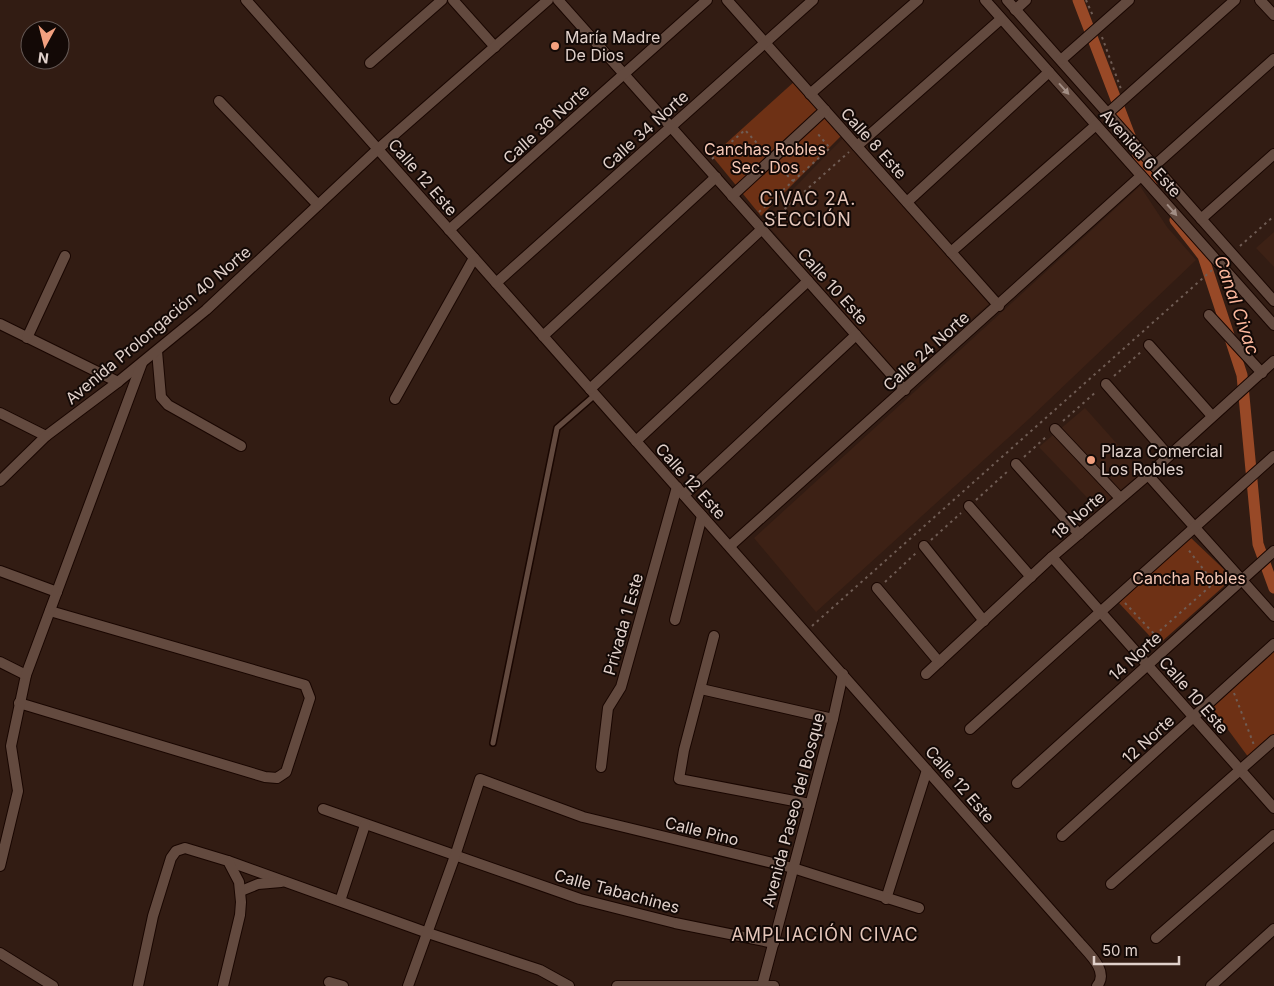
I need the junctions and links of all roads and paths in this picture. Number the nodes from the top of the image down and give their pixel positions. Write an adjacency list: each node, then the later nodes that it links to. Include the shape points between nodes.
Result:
1 (246, 0): 40 (street, Calle 12 Este)
2 (442, 0): 27 (street)
3 (453, 0): 23 (street)
4 (548, 0): 23 (street, Avenida Prolongación 40 Norte)
5 (558, 0): 29 (street, Calle 10 Este)
6 (707, 0): 29 (street, Calle 36 Norte)
7 (727, 0): 22 (street, Calle 8 Este)
8 (813, 0): 22 (street, Calle 34 Norte)
9 (918, 0): 30 (street)
10 (985, 0): 19 (street, Avenida 6 Este)
11 (1007, 0): 17 (street, Avenida 6 Este)
12 (1026, 0): 17 (street)
13 (1086, 0): 20 (path)
14 (1129, 0): 20 (street)
15 (1235, 0): 31 (street)
16 (1260, 0): 18 (street)
17 (1016, 10): 21 (street, Avenida 6 Este)
18 (1274, 15)
19 (1001, 18): 24 (street, Avenida 6 Este); 39 (street)
20 (1098, 27): 26 (street); 31 (path)
21 (1042, 40): 24 (street); 26 (street, Avenida 6 Este)
22 (765, 43): 30 (street, Calle 8 Este); 36 (street, Calle 34 Norte)
23 (495, 47): 40 (street, Avenida Prolongación 40 Norte)
24 (1031, 53): 28 (street, Avenida 6 Este)
25 (1274, 59): 44 (street)
26 (1061, 60): 34 (street, Avenida 6 Este)
27 (370, 63)
28 (1049, 72): 35 (street, Avenida 6 Este, one-way to 35); 49 (street)
29 (624, 74): 36 (street, Calle 10 Este); 55 (street, Calle 36 Norte)
30 (810, 94): 33 (street, Calle 8 Este)
31 (1124, 98): 34 (street)
32 (220, 101): 50 (street)
33 (825, 110): 39 (street, Calle 8 Este); 48 (street)
34 (1108, 114): 44 (street, Avenida 6 Este)
35 (1096, 125): 45 (street, Avenida 6 Este); 58 (street)
36 (671, 127): 46 (street, Calle 10 Este); 64 (street, Calle 34 Norte)
37 (745, 130): 43 (path)
38 (815, 131): 47 (path, via 830,148)
39 (857, 146): 49 (street, Calle 8 Este); 54 (path)
40 (378, 149): 50 (street, Avenida Prolongación 40 Norte); 55 (street, Calle 12 Este)
41 (1274, 154): 53 (street)
42 (773, 161): 47 (path)
43 (708, 162)
44 (1154, 166): 53 (street, Avenida 6 Este)
45 (1142, 176): 57 (street, Avenida 6 Este, one-way to 57); 66 (street, Calle 24 Norte)
46 (716, 178): 48 (street, Calle 10 Este); 71 (street)
47 (793, 182): 51 (path)
48 (732, 196): 54 (street, Calle 10 Este)
49 (907, 202): 58 (street, Calle 8 Este)
50 (318, 205): 74 (street, Avenida Prolongación 40 Norte, via 260,261)
51 (757, 214)
52 (1274, 216): 59 (path)
53 (1201, 219): 56 (street, Avenida 6 Este)
54 (762, 229): 63 (street, Calle 10 Este); 81 (street)
55 (449, 230): 61 (street, Calle 12 Este)
56 (1215, 234): 57 (street); 59 (street, Avenida 6 Este)
57 (1202, 245): 62 (street, Avenida 6 Este)
58 (951, 252): 66 (street, Calle 8 Este)
59 (1232, 253): 65 (street, Avenida 6 Este)
60 (66, 256): 72 (street)
61 (474, 258): 64 (street, Calle 12 Este); 82 (street)
62 (1219, 264): 69 (street, Avenida 6 Este); 116 (path, via 814,623)
63 (808, 282): 70 (street, Calle 10 Este); 87 (street)
64 (496, 283): 71 (street, Calle 12 Este)
65 (1274, 301)
66 (999, 306): 80 (street, Calle 24 Norte)
67 (1209, 315): 77 (street)
68 (0, 324): 72 (street)
69 (1274, 325)
70 (856, 335): 80 (street, Calle 10 Este); 94 (street)
71 (543, 336): 81 (street, Calle 12 Este)
72 (27, 338): 78 (street)
73 (1149, 345): 84 (street)
74 (157, 351): 76 (street, Avenida Prolongación 40 Norte); 88 (street, via 161,397 168,405)
75 (1274, 361): 77 (street, 18 Norte)
76 (143, 362): 78 (street, Avenida Prolongación 40 Norte); 109 (street)
77 (1262, 373): 84 (street, 18 Norte)
78 (118, 382): 86 (street, Avenida Prolongación 40 Norte)
79 (1106, 384): 89 (street)
80 (905, 390): 101 (street, Calle 24 Norte)
81 (592, 392): 87 (street, Calle 12 Este); 134 (lane, via 557,428)
82 (395, 398)
83 (0, 413): 86 (street)
84 (1212, 416): 89 (street, 18 Norte)
85 (1055, 429): 95 (street)
86 (46, 436): 93 (street, Avenida Prolongación 40 Norte)
87 (636, 441): 94 (street, Calle 12 Este)
88 (241, 446)
89 (1168, 455): 92 (street, 18 Norte)
90 (1274, 456): 98 (street)
91 (1016, 464): 99 (street)
92 (1148, 475): 95 (street, 18 Norte); 98 (street)
93 (0, 481)
94 (680, 491): 97 (street, Calle 12 Este); 136 (street, Privada 1 Este, via 621,687 608,708)
95 (1120, 498): 99 (street, 18 Norte)
96 (969, 506): 106 (street)
97 (702, 516): 101 (street, Calle 12 Este); 114 (street)
98 (1195, 527): 107 (street); 112 (street)
99 (1079, 534): 104 (street, 18 Norte)
100 (1187, 542): 117 (path, via 1185,546 1214,583)
101 (730, 546): 116 (street, Calle 12 Este)
102 (924, 546): 115 (street)
103 (1274, 551): 107 (street, 14 Norte)
104 (1052, 557): 106 (street, 18 Norte); 112 (street, Calle 10 Este)
105 (0, 571): 109 (street)
106 (1031, 577): 115 (street, 18 Norte)
107 (1242, 580): 113 (street); 123 (street, 14 Norte)
108 (877, 588): 122 (street)
109 (57, 592): 111 (street)
110 (1122, 600): 117 (path)
111 (50, 611): 126 (street); 129 (street, via 305,685 310,698 286,772 277,778 265,777)
112 (1100, 612): 123 (street, Calle 10 Este); 132 (street)
113 (1274, 616)
114 (675, 620)
115 (984, 621): 122 (street, 18 Norte)
116 (807, 634): 124 (street, Calle 12 Este)
117 (1155, 635): 119 (path)
118 (714, 636): 128 (street)
119 (1159, 640)
120 (1274, 644): 131 (street, 12 Norte)
121 (0, 662): 126 (street)
122 (939, 662): 125 (street, 18 Norte)
123 (1147, 665): 131 (street, Calle 10 Este); 139 (street, 14 Norte)
124 (843, 674): 130 (street, Avenida Paseo del Bosque); 137 (street, Calle 12 Este)
125 (926, 674)
126 (26, 675): 129 (street)
127 (1232, 687): 135 (path)
128 (701, 689): 130 (street); 140 (street, via 679,779)
129 (19, 703): 148 (street, via 11,746 18,791)
130 (833, 718): 140 (street, Avenida Paseo del Bosque)
131 (1194, 718): 138 (street, Calle 10 Este); 145 (street, 12 Norte)
132 (970, 729)
133 (1274, 740): 135 (street)
134 (493, 743)
135 (1257, 754): 138 (street)
136 (601, 768)
137 (927, 770): 153 (street); 172 (street, Calle 12 Este, via 1098,965 1101,974)
138 (1240, 770): 141 (street, Calle 10 Este); 151 (street)
139 (1017, 783)
140 (810, 804): 149 (street, Avenida Paseo del Bosque)
141 (1274, 808)
142 (323, 809): 143 (street, Calle Tabachines)
143 (365, 825): 146 (street, Calle Tabachines); 154 (street)
144 (1274, 835): 158 (street)
145 (1062, 836)
146 (455, 856): 149 (street, Calle Pino, via 480,779 583,817); 157 (street); 159 (street, Calle Tabachines, via 580,899)
147 (228, 861): 150 (street); 152 (street); 163 (street, via 185,848 176,850 153,916)
148 (0, 866)
149 (794, 868): 153 (street, Calle Pino); 159 (street, Avenida Paseo del Bosque)
150 (285, 882): 152 (street, via 258,884); 154 (street)
151 (1111, 884)
152 (241, 891): 164 (street, via 240,916)
153 (886, 899): 155 (street, Calle Pino)
154 (340, 901): 157 (street)
155 (919, 908)
156 (1274, 929): 173 (street)
157 (428, 933): 166 (street); 167 (street, via 540,970)
158 (1156, 938)
159 (774, 943): 170 (street, Avenida Paseo del Bosque)
160 (0, 953): 162 (street)
161 (328, 982): 165 (street)
162 (53, 986)
163 (138, 986)
164 (223, 986)
165 (343, 986)
166 (408, 986)
167 (569, 986)
168 (617, 986): 169 (street)
169 (743, 986): 170 (street)
170 (762, 986): 171 (street)
171 (774, 986)
172 (1097, 986)
173 (1211, 986)

